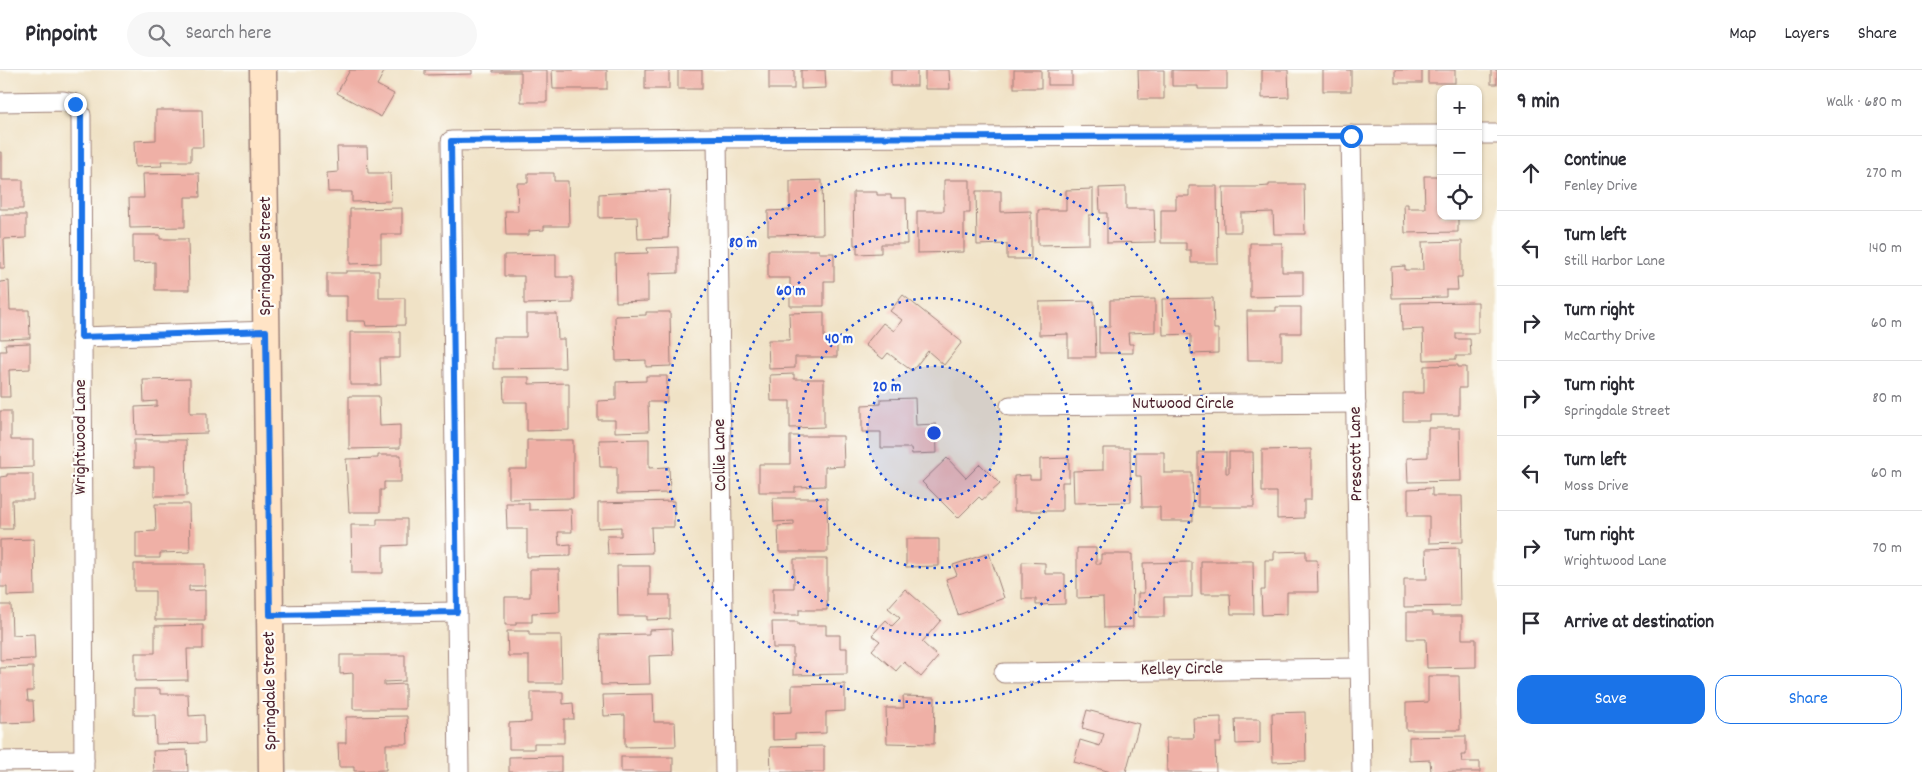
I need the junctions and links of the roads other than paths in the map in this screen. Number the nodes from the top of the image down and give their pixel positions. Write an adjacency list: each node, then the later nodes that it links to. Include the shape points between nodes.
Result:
1 (263, 70): 8 (street, Springdale Street)
2 (0, 102): 9 (street, Wrightwood Lane, via 62,101 75,104 81,115)
3 (1482, 134): 4 (street)
4 (1497, 134)
5 (1437, 135): 6 (street)
6 (1351, 136): 7 (street); 10 (street, Prescott Lane)
7 (717, 138): 12 (street, via 451,141); 20 (street, Collie Lane)
8 (266, 331): 9 (street); 13 (street, Springdale Street)
9 (81, 337): 17 (street, Wrightwood Lane)
10 (1356, 403): 11 (street, Nutwood Circle); 14 (street, Prescott Lane)
11 (1010, 406)
12 (457, 612): 13 (street); 19 (street)
13 (270, 615): 18 (street, Springdale Street)
14 (1360, 668): 15 (street, Kelley Circle); 21 (street, Prescott Lane)
15 (1004, 672)
16 (0, 761): 17 (street)
17 (84, 766)
18 (272, 772)
19 (459, 772)
20 (726, 772)
21 (1362, 772)

